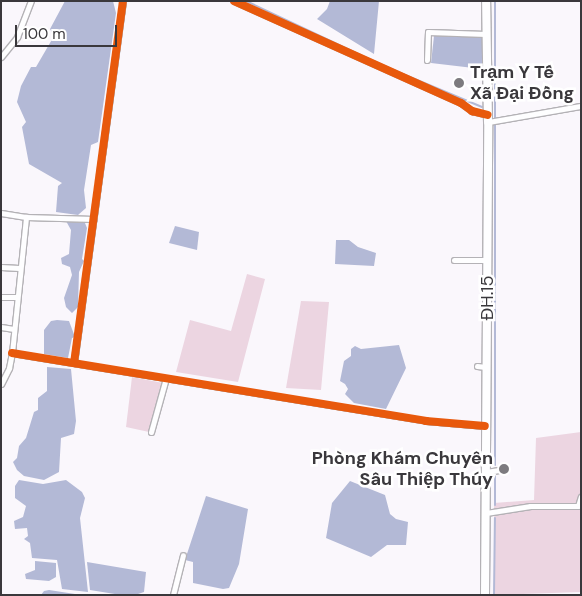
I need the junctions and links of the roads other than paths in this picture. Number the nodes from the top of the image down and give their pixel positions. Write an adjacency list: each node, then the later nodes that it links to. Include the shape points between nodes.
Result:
1 (31, 1): 6 (street, via 17,37)
2 (123, 1): 12 (street)
3 (234, 1): 9 (street, via 461,103)
4 (486, 1): 5 (main road, ĐH.15 / ĐH.15)
5 (486, 34): 7 (street, via 428,32); 9 (main road, ĐH.15 / ĐH.15, via 484,82)
6 (1, 57)
7 (427, 60)
8 (581, 106): 9 (street)
9 (488, 119): 14 (main road, ĐH.15 / ĐH.15)
10 (1, 213): 11 (street)
11 (26, 217): 12 (street); 16 (street)
12 (94, 219): 22 (street)
13 (454, 260): 14 (street)
14 (487, 260): 24 (main road, ĐH.15 / ĐH.15)
15 (1, 267): 16 (street)
16 (19, 268): 18 (street)
17 (1, 297): 18 (street)
18 (17, 298): 20 (street)
19 (1, 327): 20 (street)
20 (14, 329): 21 (street)
21 (12, 353): 22 (street); 26 (street)
22 (74, 363): 25 (street)
23 (476, 366): 24 (street)
24 (486, 367): 27 (main road, ĐH.15 / ĐH.15)
25 (166, 378): 27 (street, via 426,421); 28 (street)
26 (1, 383)
27 (485, 426): 30 (main road, ĐH.15 / ĐH.15)
28 (151, 432)
29 (499, 470): 30 (street)
30 (486, 472): 32 (main road, ĐH.15 / ĐH.15)
31 (581, 496): 32 (street, via 578,506 530,506)
32 (486, 513): 35 (main road, ĐH.15 / ĐH.15)
33 (183, 555): 34 (street)
34 (173, 595)
35 (485, 595)

